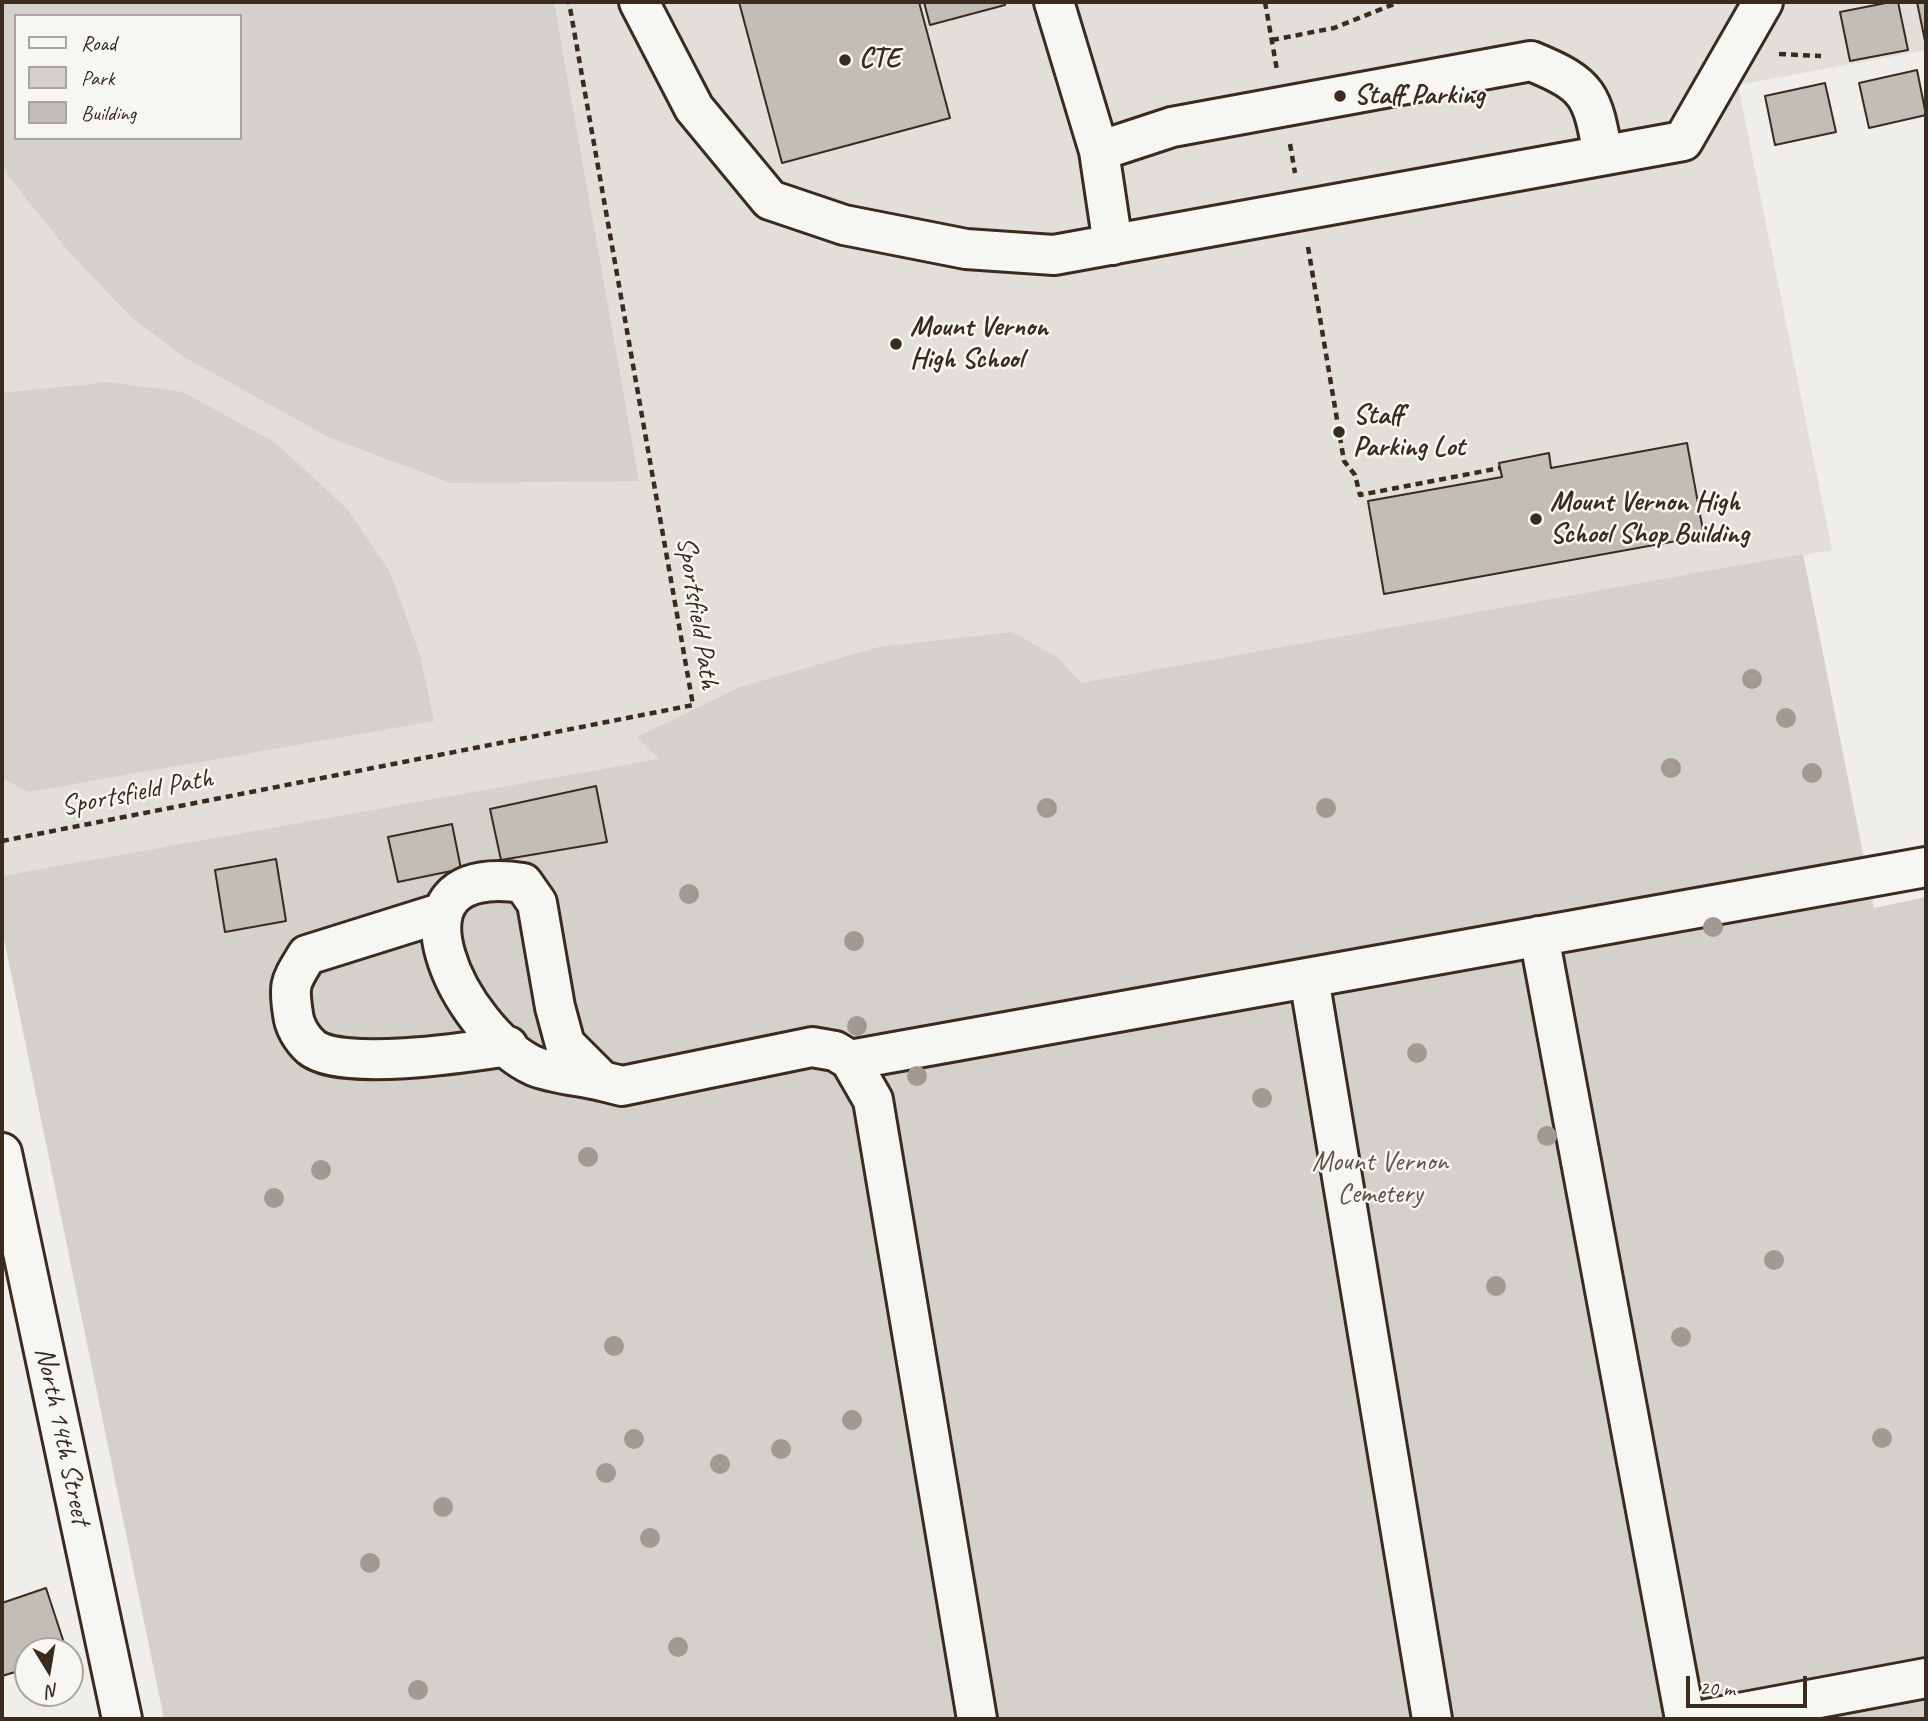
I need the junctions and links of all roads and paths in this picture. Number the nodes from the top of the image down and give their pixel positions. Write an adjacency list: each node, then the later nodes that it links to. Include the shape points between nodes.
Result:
1 (569, 2): 16 (path, Sportsfield Path, via 693,705)
2 (639, 2): 14 (lane, via 694,108 770,200 844,225 966,249 1054,255)
3 (1054, 2): 11 (lane)
4 (1265, 2): 7 (path)
5 (1399, 2): 7 (path, via 1334,28)
6 (1763, 2): 12 (lane, via 1683,141)
7 (1272, 40): 10 (path)
8 (1777, 54): 9 (path)
9 (1821, 56)
10 (1284, 106): 11 (lane, via 1172,127); 12 (lane, via 1531,61 1567,75 1594,105); 13 (path)
11 (1099, 151): 14 (lane)
12 (1604, 155): 13 (lane)
13 (1302, 211): 14 (lane); 15 (path, via 1344,461 1355,475 1360,495)
14 (1112, 245)
15 (1500, 468)
16 (2, 841)
17 (1926, 867): 19 (lane)
18 (442, 913): 21 (lane, via 442,941 450,974); 21 (lane, via 307,955 289,985 294,1024 312,1048 344,1059 444,1056); 23 (lane, via 453,893 478,881 523,883 537,903 565,1044)
19 (1539, 936): 20 (lane); 29 (lane)
20 (1309, 978): 22 (lane); 28 (lane)
21 (508, 1046): 23 (lane, via 534,1066)
22 (850, 1060): 23 (lane, via 835,1051 812,1047 622,1086); 27 (lane, via 873,1100)
23 (602, 1081)
24 (2, 1153): 26 (lane, North 14th Street)
25 (1926, 1678): 30 (lane)
26 (122, 1719)
27 (977, 1719)
28 (1432, 1719)
29 (1685, 1719)
30 (1707, 1719)

